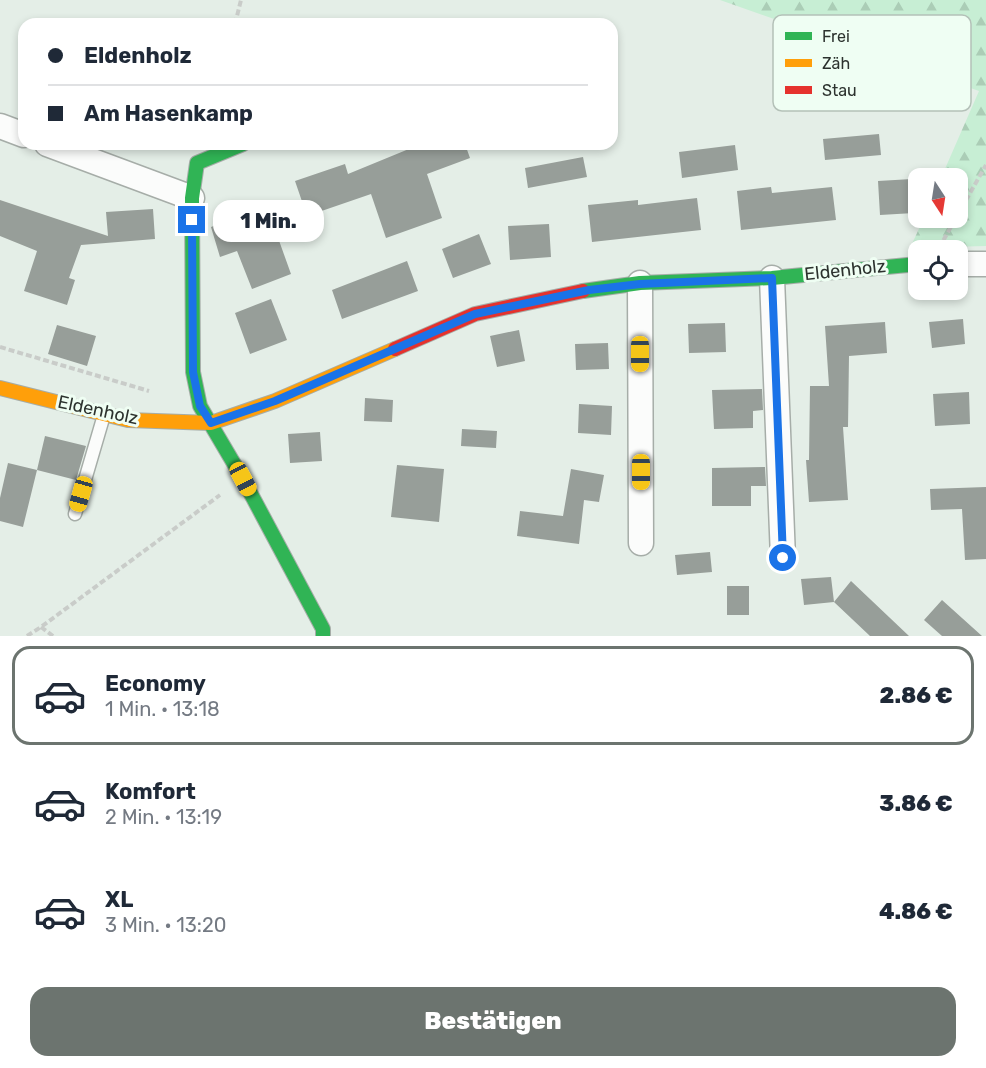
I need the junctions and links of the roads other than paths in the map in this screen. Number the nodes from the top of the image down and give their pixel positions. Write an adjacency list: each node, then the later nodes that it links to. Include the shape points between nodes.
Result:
1 (0, 126): 2 (street)
2 (18, 133)
3 (63, 150): 5 (street)
4 (228, 150): 5 (street, via 197,163)
5 (192, 198): 13 (street, via 193,372 200,406)
6 (968, 264): 7 (street)
7 (986, 264)
8 (908, 265): 9 (street, Eldenholz)
9 (772, 278): 10 (street, Eldenholz); 16 (street)
10 (640, 284): 13 (street, Eldenholz, via 589,290 475,314 275,401); 15 (street)
11 (0, 388): 12 (street, Eldenholz)
12 (104, 414): 13 (street, Eldenholz, via 128,420); 14 (lane)
13 (211, 423): 17 (street, via 323,629)
14 (75, 514)
15 (641, 543)
16 (783, 558)
17 (323, 636)

